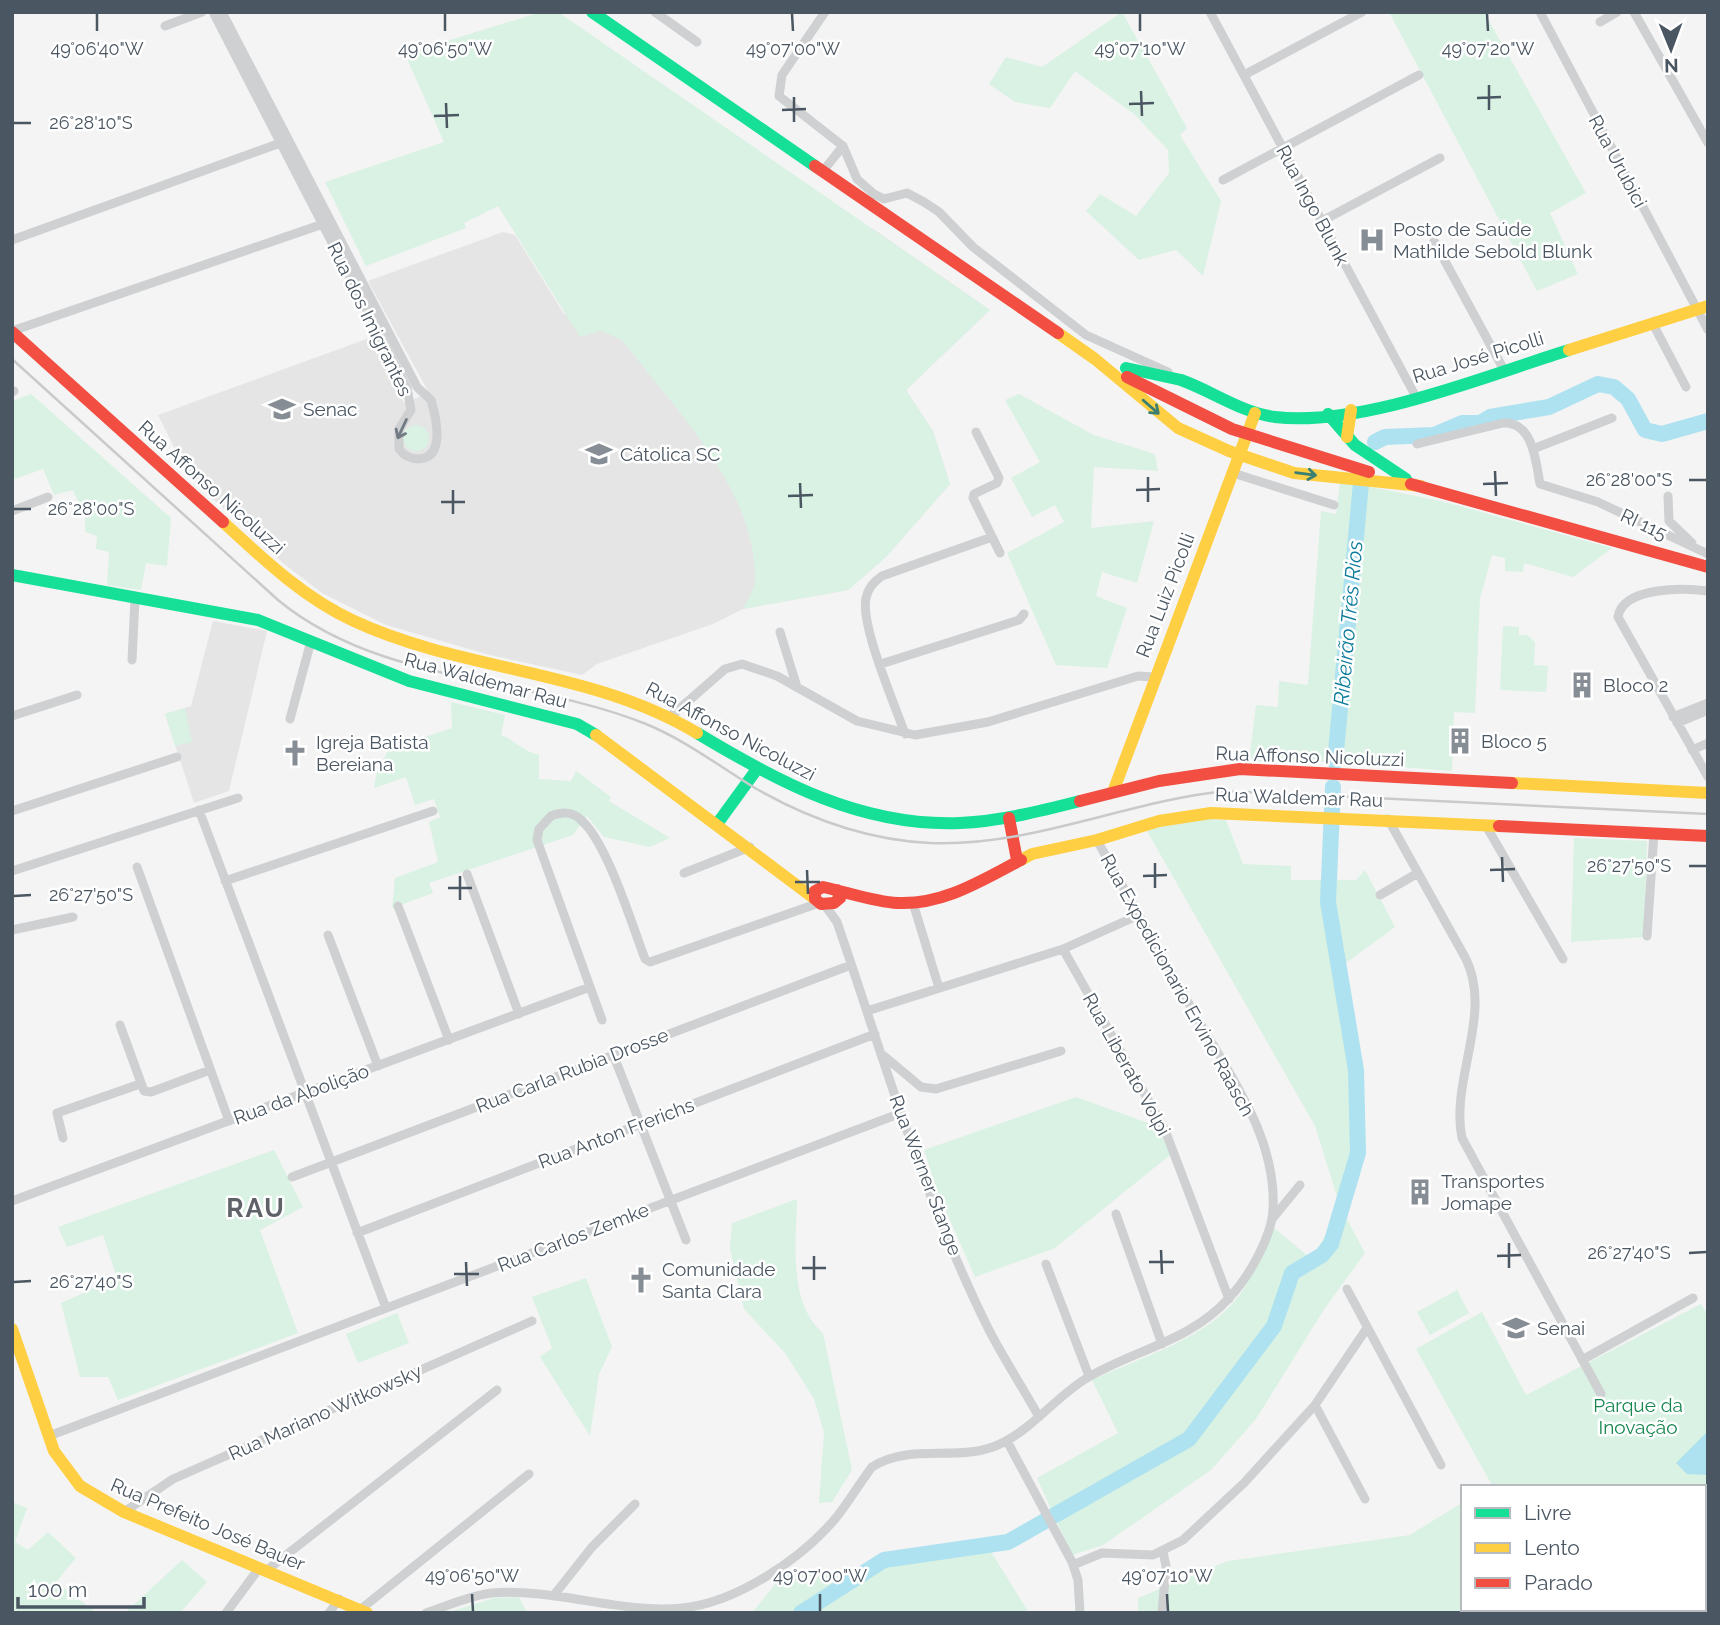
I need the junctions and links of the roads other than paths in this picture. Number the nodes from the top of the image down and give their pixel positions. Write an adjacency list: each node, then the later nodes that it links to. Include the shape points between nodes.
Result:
1 (202, 12): 13 (street)
2 (213, 12): 17 (street, Rua dos Imigrantes)
3 (222, 12): 17 (street, Rua dos Imigrantes)
4 (592, 12): 23 (main road)
5 (655, 12): 14 (street)
6 (825, 12): 20 (street, via 782,75 779,96)
7 (1210, 12): 15 (street, Rua Ingo Blunk)
8 (1362, 12): 15 (street)
9 (1540, 12): 31 (street, Rua Urubici)
10 (1617, 12): 12 (street)
11 (1634, 12): 19 (street)
12 (1601, 22)
13 (165, 26)
14 (697, 42)
15 (1244, 75): 21 (street, Rua Ingo Blunk)
16 (1419, 75): 21 (street)
17 (258, 91): 18 (street, Rua dos Imigrantes)
18 (284, 141): 28 (street, Rua dos Imigrantes); 28 (street, Rua dos Imigrantes, one-way to 18, via 410,396 411,410 398,435 399,449 409,457 424,458 437,444 431,400 417,387); 29 (street)
19 (1708, 144)
20 (843, 146): 23 (street); 25 (street, via 863,187)
21 (1282, 148): 24 (street); 27 (street, Rua Ingo Blunk)
22 (1440, 158): 27 (street)
23 (823, 172): 26 (main road)
24 (1223, 180)
25 (889, 198): 26 (street); 35 (street, via 907,193 940,212 973,247)
26 (879, 210): 36 (main road)
27 (1322, 220): 40 (street, Rua Ingo Blunk)
28 (323, 224): 34 (street)
29 (12, 240)
30 (1434, 241): 37 (street)
31 (1702, 308): 32 (main road, Rua José Picolli); 33 (street, Rua Urubici)
32 (1653, 324): 37 (main road, Rua José Picolli); 39 (street)
33 (1708, 330)
34 (12, 332): 75 (main road, Rua Affonso Nicoluzzi, via 284,577 338,614 408,640 586,685)
35 (1104, 345): 36 (street); 38 (street)
36 (1097, 361): 38 (main road, Rua José Picolli); 49 (main road, one-way to 49, via 1178,428); 51 (main road, via 1233,429)
37 (1504, 370): 40 (main road, Rua José Picolli)
38 (1181, 380): 42 (main road, Rua José Picolli)
39 (1686, 387)
40 (1416, 397): 41 (main road, Rua José Picolli)
41 (1351, 410): 43 (main road, Rua José Picolli); 46 (main road)
42 (1255, 413): 43 (main road, Rua José Picolli, via 1286,418); 49 (main road, Rua Luiz Picolli)
43 (1328, 414): 46 (main road)
44 (1612, 418): 48 (street)
45 (976, 432): 56 (street, via 999,478 973,498)
46 (1347, 437): 51 (main road, via 1376,462)
47 (1417, 444): 48 (street, RI 115, via 1511,422 1522,428)
48 (1533, 449): 57 (street, RI 115, via 1540,484 1598,502)
49 (1241, 455): 50 (main road, Rua Luiz Picolli); 51 (main road, one-way to 51, via 1294,473)
50 (1233, 473): 54 (street); 69 (main road, Rua Luiz Picolli)
51 (1421, 486): 59 (main road)
52 (48, 496): 55 (street)
53 (1668, 496): 57 (street, via 1669,521)
54 (1334, 505)
55 (12, 511)
56 (992, 537): 58 (street); 67 (street, via 881,576 869,589 865,606)
57 (1704, 552)
58 (1000, 554)
59 (1708, 567)
60 (12, 575): 62 (main road, Rua Waldemar Rau)
61 (1708, 590): 77 (street, via 1652,592 1619,610 1620,624)
62 (135, 598): 65 (main road, Rua Waldemar Rau, via 258,620); 66 (street)
63 (1024, 614): 67 (street, via 1019,620)
64 (780, 632): 70 (street)
65 (312, 641): 76 (street); 92 (main road, Rua Waldemar Rau, via 409,681 577,724)
66 (132, 660)
67 (881, 664): 78 (street)
68 (712, 673): 75 (street)
69 (1154, 677): 78 (street, via 1138,676 958,729); 84 (main road, Rua Luiz Picolli)
70 (797, 687): 75 (street, via 752,666 733,666); 78 (street, via 840,714)
71 (77, 695): 74 (street)
72 (1708, 703): 77 (street)
73 (1708, 710): 77 (street)
74 (12, 716)
75 (668, 716): 82 (main road, Rua Affonso Nicoluzzi)
76 (290, 719)
77 (1675, 720): 80 (street)
78 (905, 734)
79 (1708, 743): 80 (street)
80 (1692, 750): 83 (street)
81 (177, 757): 88 (street)
82 (757, 769): 90 (main road, Rua Affonso Nicoluzzi, via 835,805 888,819 941,824); 92 (main road)
83 (1708, 776)
84 (1112, 792): 85 (main road, Rua Affonso Nicoluzzi, via 1197,773 1240,769); 90 (main road, Rua Affonso Nicoluzzi)
85 (1708, 793)
86 (238, 798): 87 (street)
87 (199, 810): 100 (street); 104 (street)
88 (12, 811)
89 (433, 811): 104 (street)
90 (1009, 818): 98 (main road)
91 (1388, 819): 93 (main road, Rua Waldemar Rau); 96 (main road, Rua Waldemar Rau, via 1192,815); 102 (street)
92 (718, 824): 97 (main road, Rua Waldemar Rau)
93 (1485, 824): 94 (main road, Rua Waldemar Rau); 115 (street)
94 (1654, 834): 95 (main road, Rua Waldemar Rau); 113 (street)
95 (1708, 836)
96 (1097, 840): 98 (main road, Rua Waldemar Rau); 109 (street, Rua Expedicionario Ervino Raasch)
97 (750, 847): 101 (street); 106 (main road, Rua Waldemar Rau)
98 (1017, 860): 107 (main road, Rua Waldemar Rau, via 952,896)
99 (137, 867): 129 (street)
100 (12, 871)
101 (684, 873)
102 (1418, 873): 105 (street); 154 (street, via 1474,980 1460,1114 1462,1138)
103 (467, 874): 120 (street)
104 (225, 881): 131 (street)
105 (1380, 895)
106 (824, 897): 107 (main road, Rua Waldemar Rau); 116 (street, Rua Werner Stange); 117 (street, via 650,962 588,828 572,814 559,813 543,821 537,840)
107 (913, 903): 118 (street)
108 (398, 906): 124 (street)
109 (1139, 915): 114 (street); 142 (street, Rua Expedicionario Ervino Raasch, via 1248,1109 1270,1172)
110 (73, 917): 111 (street)
111 (12, 930)
112 (328, 934): 128 (street)
113 (1647, 936)
114 (1063, 949): 118 (street); 147 (street, Rua Liberato Volpi, via 1165,1130)
115 (1563, 959)
116 (851, 965): 119 (street, Rua Werner Stange); 126 (street, Rua Carla Rubia Drosse)
117 (590, 987): 120 (street, Rua da Abolição); 121 (street)
118 (939, 988): 119 (street)
119 (867, 1011): 123 (street, Rua Werner Stange)
120 (519, 1014): 124 (street, Rua da Abolição)
121 (602, 1020)
122 (120, 1025): 130 (street)
123 (875, 1034): 127 (street, Rua Werner Stange); 134 (street, Rua Anton Frerichs)
124 (449, 1040): 128 (street, Rua da Abolição)
125 (1061, 1051): 127 (street, via 936,1089 921,1087)
126 (613, 1054): 134 (street); 136 (street, Rua Carla Rubia Drosse)
127 (882, 1055): 132 (street, Rua Werner Stange)
128 (378, 1066): 131 (street, Rua da Abolição)
129 (210, 1070): 130 (street, via 151,1092); 133 (street)
130 (140, 1084): 135 (street, via 57,1113)
131 (304, 1093): 133 (street, Rua da Abolição); 136 (street)
132 (901, 1112): 139 (street, Rua Carlos Zemke); 159 (street, Rua Werner Stange, via 955,1255 990,1331)
133 (229, 1121): 140 (street, Rua da Abolição)
134 (642, 1123): 139 (street); 143 (street, Rua Anton Frerichs)
135 (64, 1138)
136 (329, 1162): 137 (street, Rua Carla Rubia Drosse); 143 (street)
137 (292, 1177)
138 (1300, 1185): 142 (street)
139 (672, 1200): 144 (street); 149 (street, Rua Carlos Zemke)
140 (12, 1201)
141 (1116, 1214): 153 (street)
142 (1272, 1220): 147 (street, Rua Expedicionario Ervino Raasch)
143 (357, 1233): 149 (street)
144 (686, 1240)
145 (1046, 1264): 155 (street)
146 (1347, 1289): 151 (street)
147 (1229, 1298): 153 (street, Rua Expedicionario Ervino Raasch, via 1189,1330)
148 (1693, 1298): 154 (street)
149 (386, 1308): 160 (street, Rua Carlos Zemke)
150 (532, 1321): 166 (street, Rua Mariano Witkowsky, via 173,1479)
151 (1367, 1328): 158 (street); 162 (street)
152 (12, 1329): 160 (main road, Rua Prefeito José Bauer)
153 (1162, 1344): 155 (street, Rua Expedicionario Ervino Raasch)
154 (1582, 1360): 157 (street)
155 (1089, 1377): 159 (street, Rua Expedicionario Ervino Raasch)
156 (496, 1390): 169 (street)
157 (1601, 1394)
158 (1315, 1405): 164 (street); 167 (street, via 1244,1483 1183,1540)
159 (1039, 1417): 161 (street, Rua Expedicionario Ervino Raasch)
160 (49, 1436): 166 (main road, Rua Prefeito José Bauer, via 59,1461 80,1486)
161 (1007, 1441): 168 (street); 170 (street, Rua Expedicionario Ervino Raasch, via 971,1455 902,1455 883,1460 872,1467 819,1536 740,1592 710,1603 681,1608 625,1606)
162 (1441, 1465)
163 (529, 1474): 172 (street)
164 (1365, 1499)
165 (635, 1504): 170 (street, via 592,1547)
166 (124, 1512): 169 (main road, Rua Prefeito José Bauer)
167 (1163, 1552): 168 (street, via 1102,1553); 177 (street)
168 (1073, 1565): 176 (street)
169 (264, 1568): 171 (main road, Rua Prefeito José Bauer); 173 (street)
170 (554, 1595): 175 (street, Rua Expedicionario Ervino Raasch, via 490,1593)
171 (339, 1599): 172 (main road, Rua Prefeito José Bauer); 174 (street)
172 (364, 1611)
173 (226, 1613)
174 (329, 1613)
175 (426, 1613)
176 (1080, 1613)
177 (1162, 1613)

